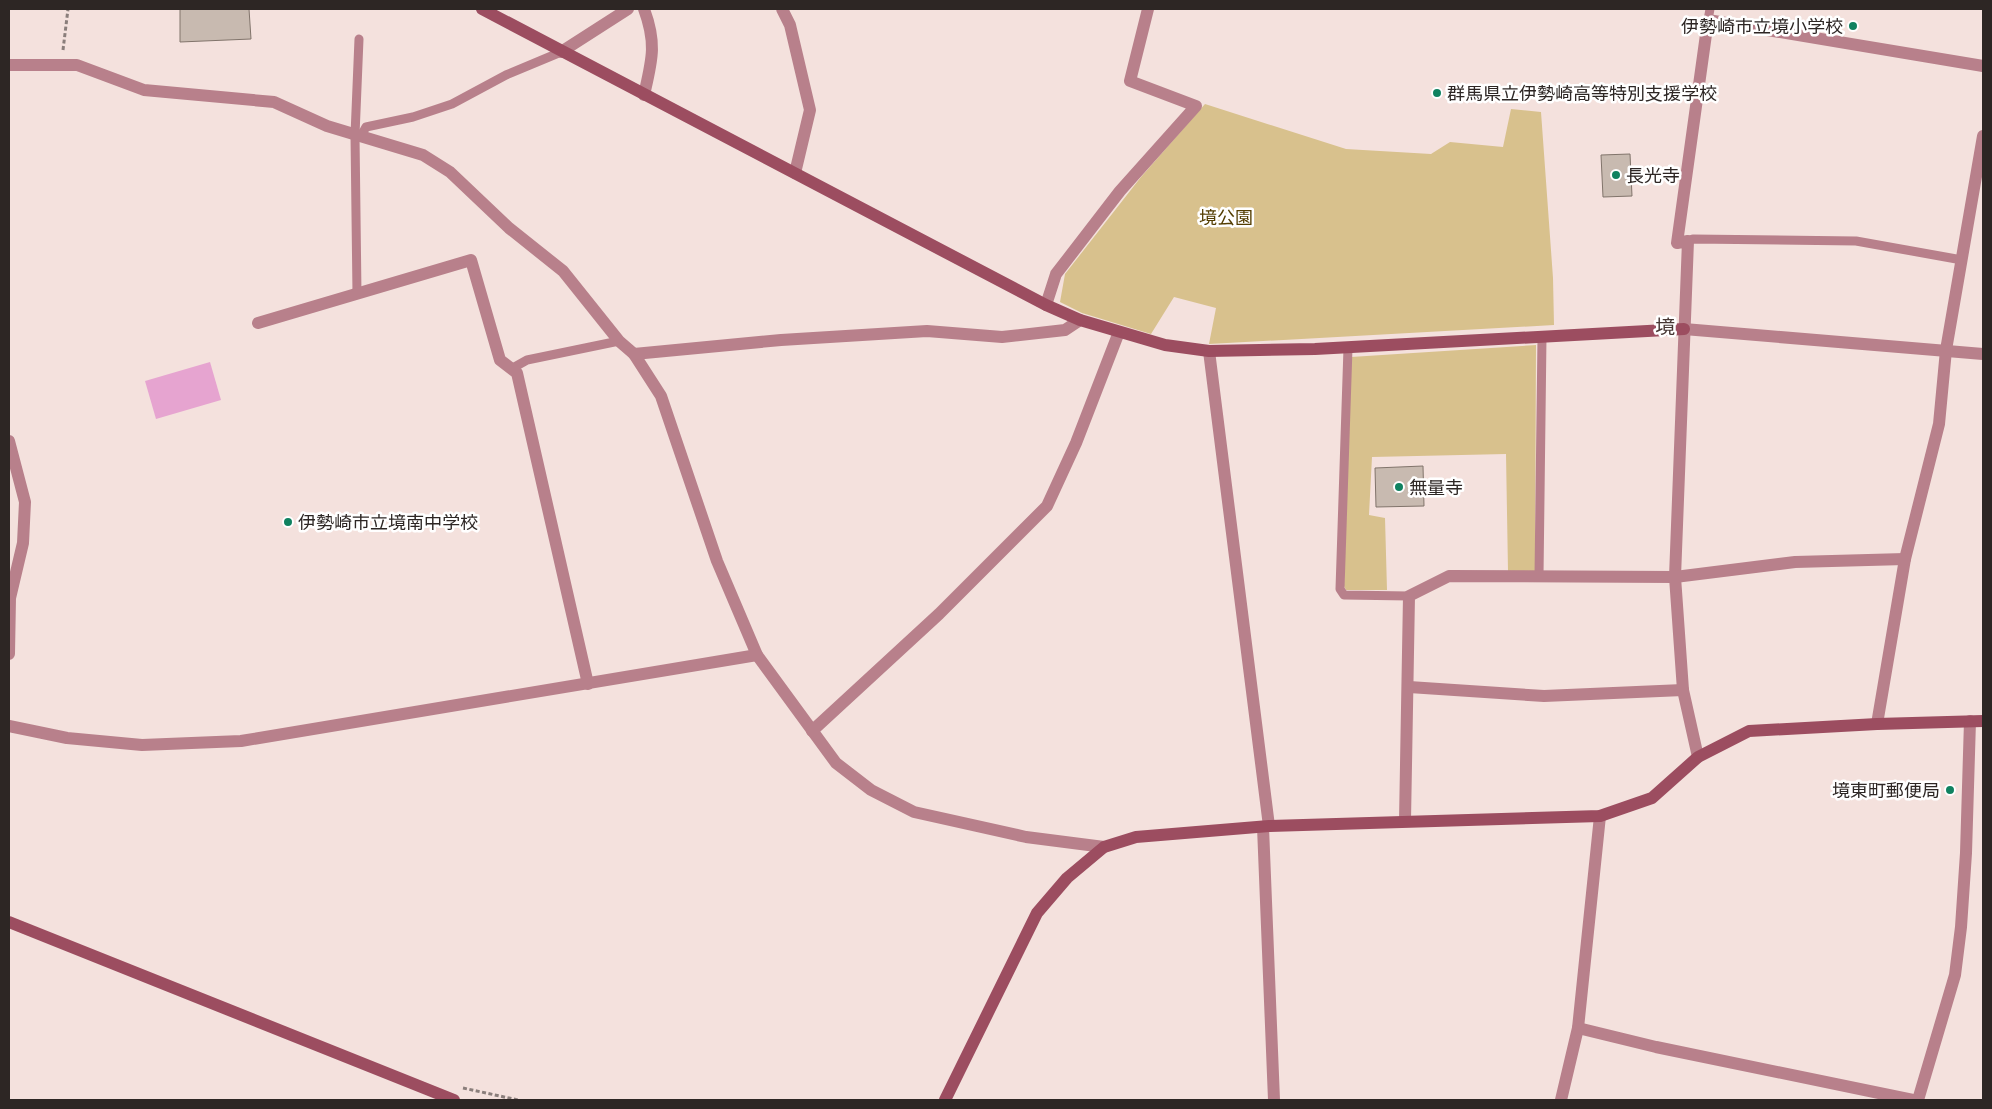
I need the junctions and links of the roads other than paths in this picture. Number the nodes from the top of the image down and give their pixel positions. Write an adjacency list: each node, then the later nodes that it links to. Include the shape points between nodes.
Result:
1 (482, 9): 8 (street)
2 (628, 9): 8 (street)
3 (644, 9): 11 (street, via 651,29 653,56)
4 (782, 9): 14 (street, via 790,25 810,110)
5 (1148, 9): 18 (street, via 1130,81 1196,106 1120,192 1056,274)
6 (1709, 14): 10 (street); 15 (street, via 1677,243)
7 (359, 39): 12 (lane)
8 (561, 52): 11 (street); 12 (lane, via 506,75 452,104 413,118 366,127)
9 (9, 65): 12 (street, via 77,65 144,90 274,102)
10 (1983, 66)
11 (644, 95): 14 (street)
12 (358, 136): 17 (lane); 24 (street, via 423,155 450,172 508,228 563,271)
13 (1983, 136): 16 (street)
14 (795, 173): 18 (street)
15 (1688, 242): 16 (lane, via 1692,239 1856,241); 21 (street)
16 (1962, 260): 26 (street)
17 (358, 294): 20 (street); 30 (street, via 471,260 500,360)
18 (1046, 305): 19 (street)
19 (1080, 320): 22 (street); 28 (street, via 1065,330 1002,337 927,331)
20 (258, 323)
21 (1684, 330): 23 (street); 26 (street); 34 (street)
22 (1119, 332): 27 (street, via 1165,345); 45 (street, via 1076,443 1047,506 939,614)
23 (1542, 337): 25 (street); 33 (lane)
24 (619, 341): 28 (street); 30 (lane, via 527,360)
25 (1348, 348): 27 (street); 35 (lane, via 1340,589 1344,595)
26 (1946, 350): 29 (street); 32 (street, via 1939,424)
27 (1209, 351): 49 (street)
28 (634, 354): 37 (street, via 661,396 717,561)
29 (1983, 354)
30 (511, 369): 38 (street, via 517,373)
31 (9, 441): 36 (street, via 25,502 23,543 10,598)
32 (1905, 560): 34 (street, via 1795,562); 43 (street)
33 (1539, 576): 34 (street); 35 (street, via 1449,576)
34 (1675, 577): 40 (street)
35 (1409, 596): 39 (street)
36 (9, 654)
37 (757, 655): 38 (street); 45 (street)
38 (588, 684): 44 (street, via 241,741 142,745 67,738)
39 (1409, 687): 40 (street, via 1544,696); 48 (street)
40 (1683, 690): 46 (street)
41 (1983, 721): 42 (street)
42 (1970, 722): 43 (street); 58 (street, via 1966,853 1958,956)
43 (1877, 724): 46 (street, via 1749,731)
44 (9, 726)
45 (812, 731): 50 (street, via 836,763 871,790 914,812 1026,837)
46 (1698, 757): 47 (street, via 1652,798)
47 (1600, 816): 48 (street); 52 (street)
48 (1405, 821): 49 (street)
49 (1266, 827): 50 (street, via 1136,837); 55 (street)
50 (1104, 847): 54 (street, via 1067,878 1037,913)
51 (9, 922): 53 (street)
52 (1578, 1028): 56 (street); 57 (street)
53 (454, 1100)
54 (944, 1100)
55 (1274, 1100)
56 (1561, 1100)
57 (1912, 1100)
58 (1918, 1100)

